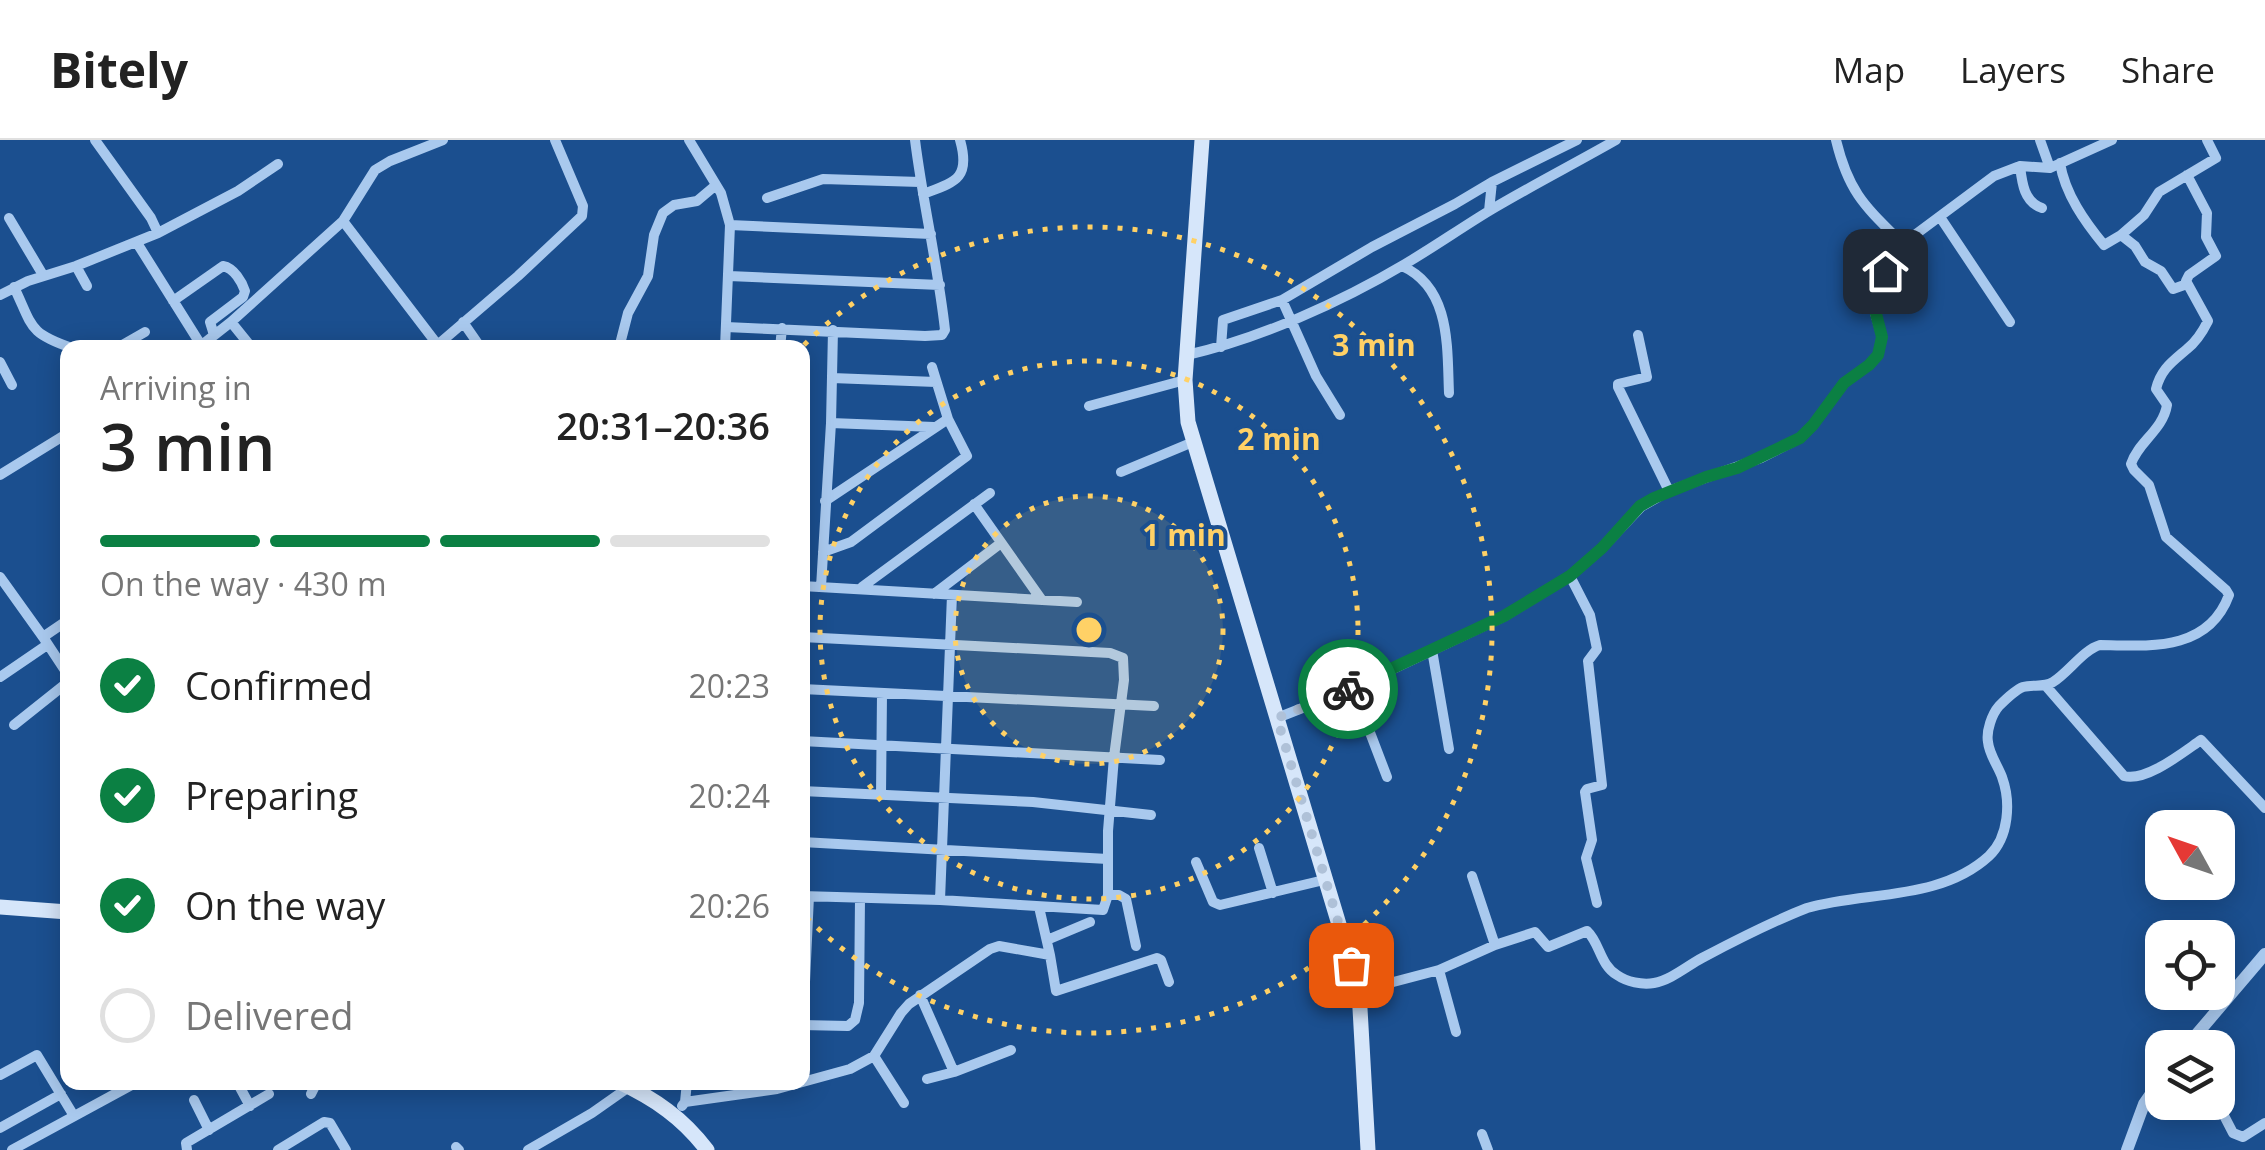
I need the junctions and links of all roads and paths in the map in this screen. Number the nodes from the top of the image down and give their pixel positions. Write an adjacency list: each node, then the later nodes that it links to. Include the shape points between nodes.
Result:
1 (95, 140): 28 (street)
2 (443, 140): 26 (street, via 375,170)
3 (555, 140): 46 (street, via 582,216)
4 (689, 140): 19 (street)
5 (915, 140): 20 (street)
6 (960, 140): 20 (street, via 961,176)
7 (1202, 140): 66 (main road)
8 (1577, 140): 18 (street)
9 (1616, 140): 23 (street)
10 (1836, 140): 32 (street, via 1848,180)
11 (2040, 140): 16 (street)
12 (2111, 140): 16 (street)
13 (2206, 140): 17 (street, via 2216,158)
14 (278, 164): 28 (street)
15 (2020, 166): 16 (street); 22 (street, via 2028,197); 25 (street, via 1994,176)
16 (2055, 166): 30 (street, via 2103,244)
17 (2187, 175): 30 (street, via 2159,192); 38 (street, via 2206,213 2206,237 2216,256 2189,275)
18 (1492, 182): 23 (street); 42 (street)
19 (714, 186): 27 (street); 61 (street, via 694,202 668,208 660,219 648,276)
20 (922, 188): 21 (street, via 822,179); 29 (street)
21 (767, 198)
22 (2042, 208)
23 (1489, 212): 34 (street)
24 (9, 218): 35 (street)
25 (1940, 218): 32 (street); 47 (street)
26 (343, 221): 45 (street); 58 (street)
27 (730, 226): 29 (street); 36 (street)
28 (158, 233): 31 (street)
29 (931, 234): 37 (street)
30 (2122, 235): 38 (street, via 2173,289)
31 (138, 243): 33 (street); 43 (street)
32 (1904, 246): 83 (street, via 1875,284 1878,355 1844,383 1813,425 1761,458)
33 (76, 266): 35 (street); 39 (street)
34 (1402, 266): 44 (street); 73 (street, via 1423,278 1436,297)
35 (44, 275): 40 (street)
36 (729, 276): 37 (street); 48 (street)
37 (940, 284): 50 (street, via 941,336)
38 (2187, 284): 105 (street, via 2208,323 2161,374 2156,389 2165,418 2132,464 2149,484 2166,537 2226,590 2228,600 2182,642 2090,648)
39 (87, 286)
40 (14, 287): 41 (street); 64 (street, via 34,329)
41 (0, 295)
42 (1282, 300): 44 (street); 65 (street, via 1221,321)
43 (174, 301): 52 (street, via 230,268 246,292 210,322); 55 (street)
44 (1290, 320): 65 (street); 75 (street)
45 (231, 322): 52 (street); 57 (street)
46 (463, 322): 59 (street); 60 (street)
47 (2010, 322)
48 (726, 326): 49 (street); 62 (street)
49 (782, 328): 50 (street); 63 (street)
50 (833, 330): 69 (street)
51 (144, 332): 54 (street)
52 (214, 335): 56 (street)
53 (1638, 335): 83 (street, via 1647,377 1618,387)
54 (130, 340)
55 (196, 340)
56 (207, 340)
57 (246, 340)
58 (431, 340)
59 (442, 340)
60 (475, 340)
61 (621, 340)
62 (725, 340)
63 (781, 340)
64 (60, 344)
65 (1221, 347): 66 (street)
66 (1186, 355): 70 (main road)
67 (0, 362): 72 (street)
68 (932, 367): 71 (street)
69 (832, 378): 71 (street); 77 (street)
70 (1185, 380): 74 (street); 80 (main road)
71 (936, 382): 76 (street)
72 (12, 385)
73 (1450, 393)
74 (1089, 406)
75 (1340, 416)
76 (948, 419): 78 (street); 88 (street, via 966,458 850,542)
77 (830, 423): 78 (street); 85 (street)
78 (934, 428): 85 (street)
79 (60, 438): 82 (street)
80 (1193, 442): 81 (street); 113 (main road)
81 (1121, 472)
82 (0, 475)
83 (1669, 491): 89 (street, via 1640,506)
84 (990, 493): 86 (street)
85 (825, 501): 88 (street)
86 (974, 504): 87 (street); 93 (street)
87 (1001, 543): 94 (street); 96 (street)
88 (823, 552): 92 (street)
89 (1570, 576): 102 (street); 140 (street, via 1590,615 1597,650 1588,661 1602,785 1586,789 1592,840 1586,858)
90 (0, 577): 100 (street)
91 (810, 586): 92 (street)
92 (820, 586): 93 (street)
93 (861, 588): 94 (street)
94 (934, 594): 95 (street)
95 (952, 595): 96 (street); 101 (street)
96 (1041, 600): 97 (street)
97 (1077, 602)
98 (60, 628): 100 (street)
99 (810, 638): 101 (street)
100 (46, 641): 103 (street); 104 (street)
101 (950, 646): 110 (street); 111 (street, via 1120,655)
102 (1432, 650): 107 (street); 118 (street)
103 (60, 665)
104 (2, 672)
105 (2045, 685): 125 (street, via 2124,776 2147,773 2201,740); 146 (street, via 2022,688 1991,720 1988,742 2008,795 2003,834 1985,860 1956,877 1921,890 1807,908 1652,984 1615,974 1586,932 1550,946 1534,932)
106 (60, 686): 114 (street)
107 (1353, 688): 113 (street); 121 (street)
108 (810, 690): 109 (street)
109 (882, 694): 110 (street); 116 (street)
110 (948, 697): 111 (street); 117 (street)
111 (1120, 704): 112 (street); 119 (street)
112 (1154, 706)
113 (1277, 718): 134 (main road)
114 (14, 724)
115 (810, 741): 116 (street)
116 (881, 745): 117 (street); 123 (street)
117 (945, 747): 119 (street); 124 (street)
118 (1448, 749)
119 (1114, 757): 120 (street); 126 (street)
120 (1160, 760)
121 (1387, 777)
122 (810, 791): 123 (street)
123 (881, 795): 124 (street)
124 (944, 797): 126 (street); 129 (street)
125 (2265, 808)
126 (1110, 810): 127 (street); 131 (street)
127 (1151, 815)
128 (810, 842): 129 (street)
129 (942, 848): 131 (street); 139 (street)
130 (1259, 848): 135 (street)
131 (1108, 860): 136 (street)
132 (1196, 862): 135 (street, via 1216,904)
133 (1472, 876): 146 (street)
134 (1324, 880): 135 (street); 152 (main road)
135 (1273, 893)
136 (1108, 895): 142 (street, via 1098,912); 147 (street, via 1126,899)
137 (810, 896): 138 (street)
138 (860, 898): 139 (street); 154 (street, via 854,1020 848,1026)
139 (940, 900): 142 (street)
140 (1598, 903)
141 (0, 907): 143 (main road)
142 (1039, 907): 145 (street)
143 (60, 911)
144 (1090, 922): 145 (street)
145 (1047, 940): 149 (street)
146 (1495, 944): 150 (street)
147 (1136, 946)
148 (2265, 954): 155 (street)
149 (1050, 955): 151 (street, via 1056,991 1157,958); 153 (street, via 999,946)
150 (1438, 970): 152 (street); 156 (street)
151 (1169, 982)
152 (1359, 991): 190 (main road)
153 (920, 996): 158 (street); 159 (street)
154 (810, 1025)
155 (2200, 1030)
156 (1456, 1032)
157 (1011, 1050): 159 (street)
158 (874, 1056): 162 (street); 174 (street)
159 (954, 1072): 161 (street)
160 (0, 1074): 170 (street, via 36,1054)
161 (927, 1079)
162 (810, 1080)
163 (123, 1090): 178 (street)
164 (241, 1090): 176 (street)
165 (313, 1090): 172 (street)
166 (618, 1090): 188 (street)
167 (636, 1090): 177 (main road)
168 (685, 1090): 177 (street)
169 (759, 1090): 177 (street)
170 (61, 1094): 178 (street); 181 (street)
171 (269, 1094): 176 (street)
172 (311, 1094)
173 (194, 1100): 182 (street)
174 (904, 1103)
175 (2145, 1103): 192 (street)
176 (250, 1106): 182 (street)
177 (680, 1108): 189 (main road)
178 (74, 1116): 184 (street)
179 (2227, 1120): 180 (street, via 2243,1137)
180 (2265, 1123)
181 (0, 1128)
182 (209, 1130): 185 (street, via 186,1143)
183 (1482, 1134): 191 (street)
184 (12, 1150)
185 (187, 1150)
186 (278, 1150): 187 (street, via 324,1122)
187 (346, 1150)
188 (528, 1150)
189 (707, 1150)
190 (1368, 1150)
191 (1488, 1150)
192 (2127, 1150)

